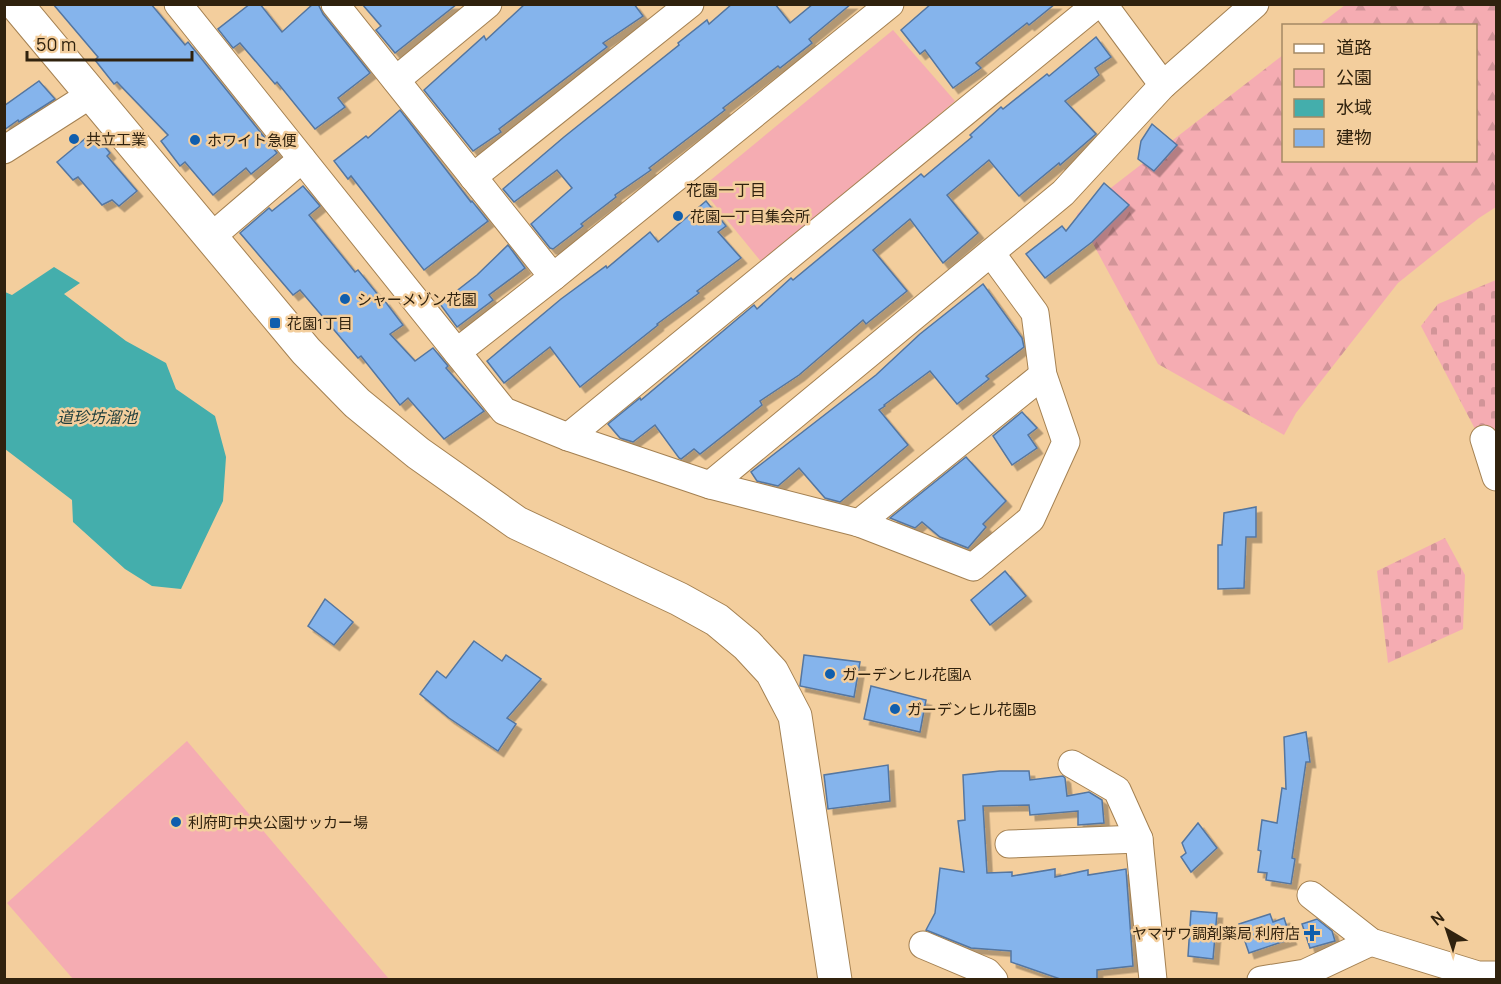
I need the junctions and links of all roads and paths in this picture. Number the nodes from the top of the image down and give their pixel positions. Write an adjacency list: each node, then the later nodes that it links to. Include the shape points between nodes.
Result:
1 (16, 4): 12 (street)
2 (178, 4): 14 (street)
3 (335, 4): 10 (street)
4 (488, 4): 10 (street)
5 (690, 4): 15 (street)
6 (890, 4): 18 (street)
7 (1097, 4): 21 (street)
8 (1103, 4): 11 (street)
9 (1255, 4): 11 (street)
10 (396, 80): 15 (street)
11 (1163, 85): 17 (street, via 1063,193)
12 (90, 95): 13 (street); 16 (street)
13 (4, 150)
14 (302, 159): 16 (street); 19 (street)
15 (473, 177): 18 (street)
16 (211, 237): 33 (street, via 306,351 357,403 418,453 517,523 717,620 772,672 795,716)
17 (991, 253): 20 (street, via 1035,313); 24 (street)
18 (553, 278): 19 (street)
19 (457, 352): 21 (street, via 504,411)
20 (1043, 375): 25 (street); 25 (street, via 1066,442 1031,519 973,567)
21 (568, 437): 24 (street)
22 (1484, 439): 23 (street)
23 (1497, 477)
24 (710, 485): 25 (street)
25 (858, 523)
26 (1072, 764): 27 (street, via 1117,790)
27 (1139, 839): 28 (street); 35 (street)
28 (1009, 844)
29 (1311, 895): 30 (street)
30 (1371, 942): 32 (street, via 1478,975); 36 (street, via 1305,973)
31 (923, 945): 34 (street, via 987,972)
32 (1497, 975)
33 (835, 980)
34 (994, 980)
35 (1153, 980)
36 (1261, 980)

